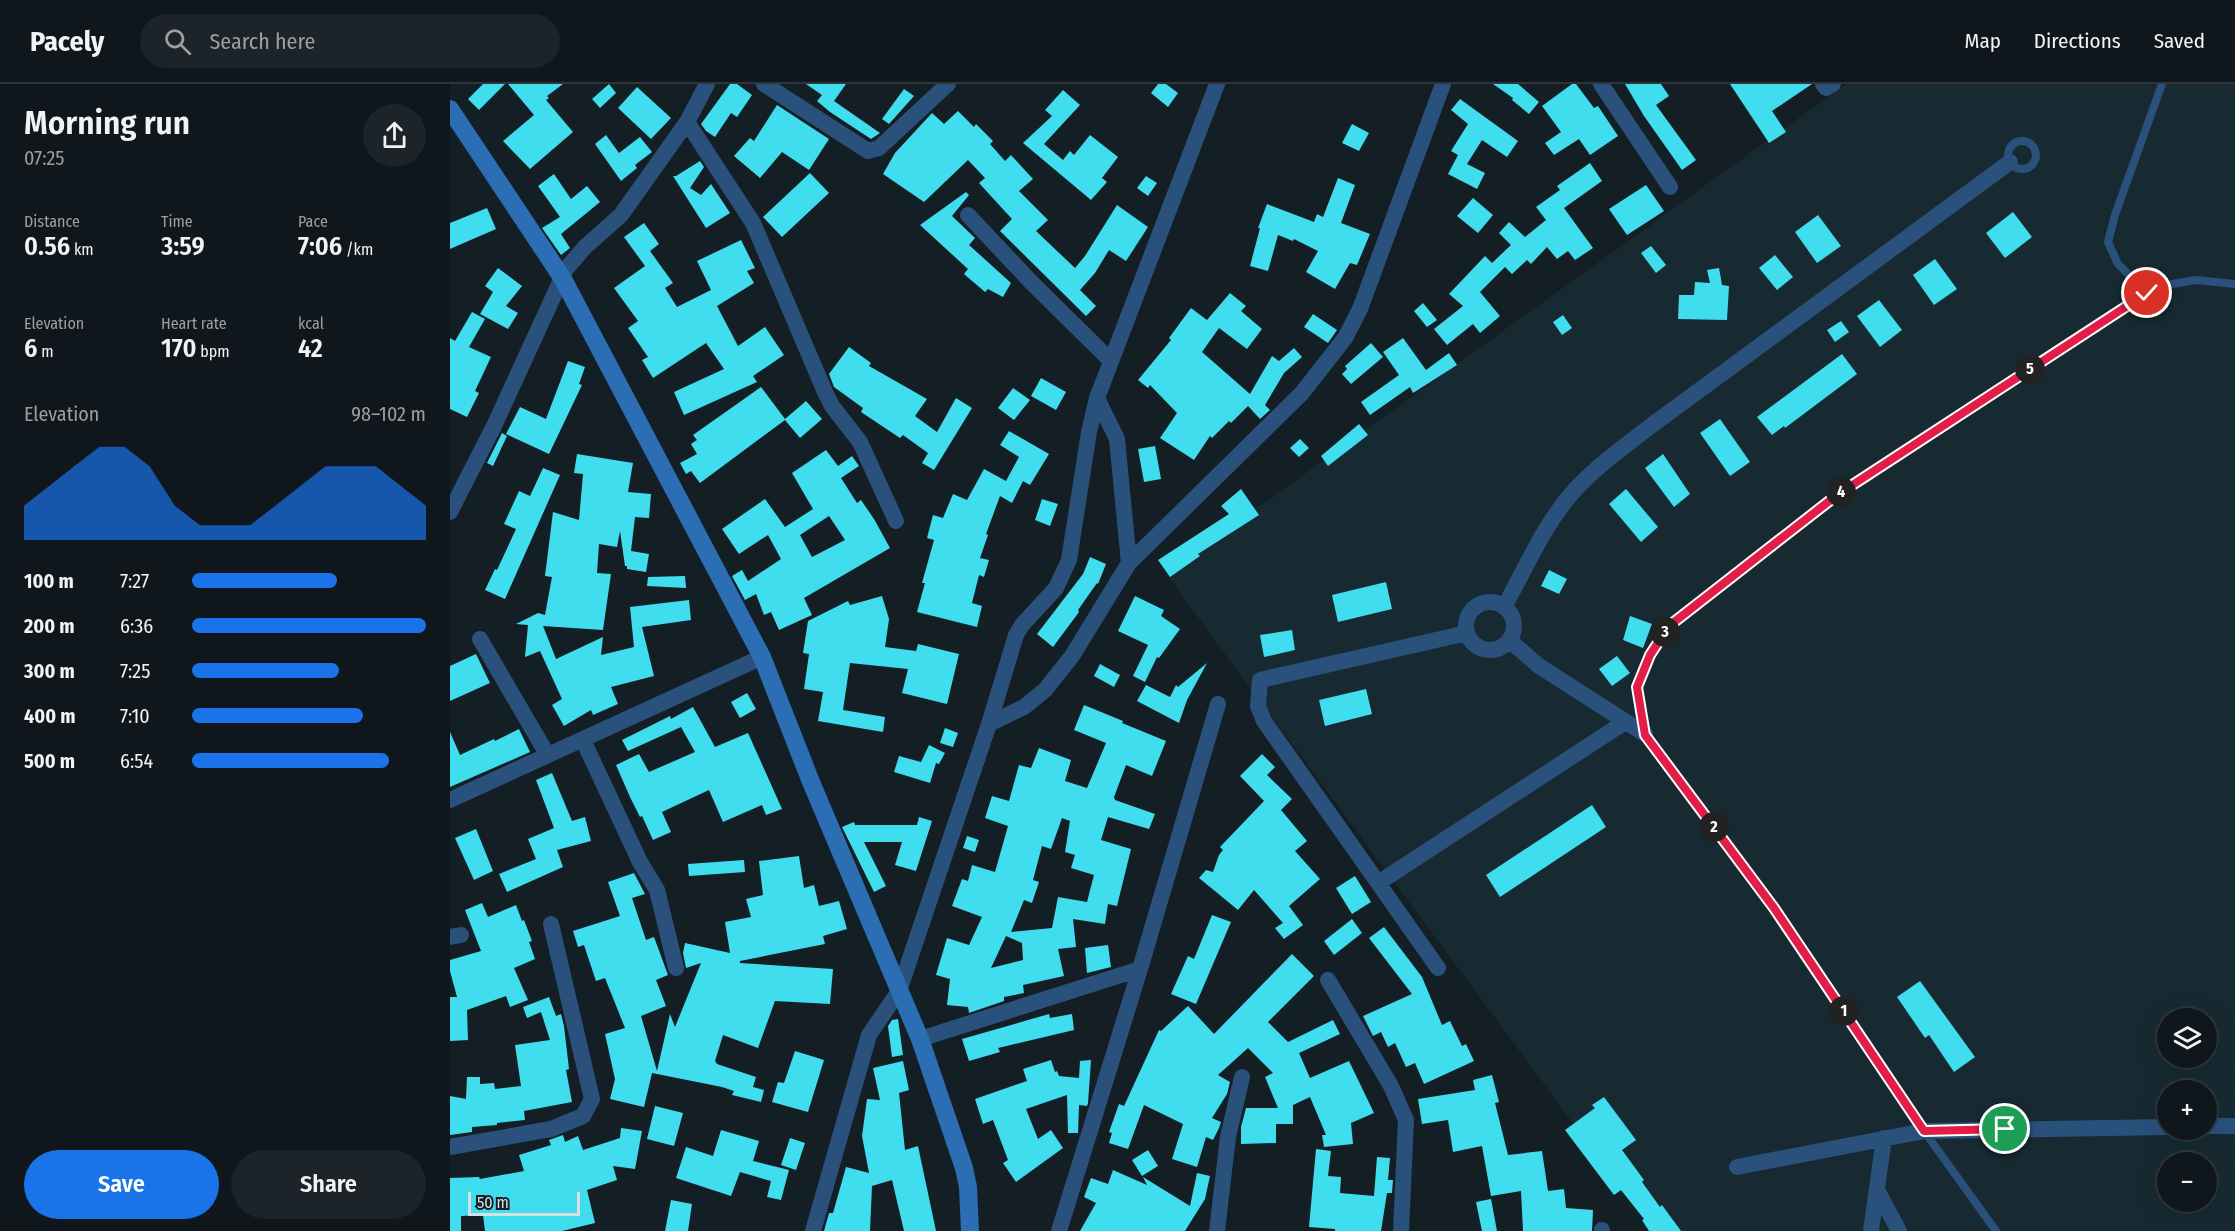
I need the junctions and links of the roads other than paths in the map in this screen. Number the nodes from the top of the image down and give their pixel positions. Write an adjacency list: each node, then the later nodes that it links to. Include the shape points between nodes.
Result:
1 (764, 84): 2 (street, via 868,151 879,148)
2 (948, 84)
3 (1216, 84): 18 (street)
4 (1443, 84): 22 (street, via 1360,309 1345,338 1302,393)
5 (1600, 84): 13 (street)
6 (1823, 84): 7 (street, via 1826,88)
7 (1833, 84)
8 (2162, 84): 17 (lane, via 2108,242 2118,264)
9 (702, 86): 11 (street)
10 (450, 109): 15 (main road)
11 (687, 122): 15 (street, via 621,215 585,247 566,269); 21 (street, via 753,223 825,392 860,442)
12 (2010, 162): 23 (street, via 1603,465 1558,511)
13 (1670, 187)
14 (968, 215): 18 (street)
15 (563, 279): 20 (street); 27 (main road)
16 (2235, 284): 17 (lane, via 2196,280)
17 (2147, 293): 31 (lane, via 1837,495 1669,626 1650,655 1637,687)
18 (1110, 360): 19 (street)
19 (1097, 398): 22 (street, via 1117,439); 30 (street, via 1069,560 1056,588 1016,635)
20 (450, 512)
21 (896, 520)
22 (1129, 563): 30 (street, via 1072,656 1045,690 1024,707)
23 (1504, 607): 24 (street, via 1490,602 1476,607 1467,619); 26 (street, via 1514,626)
24 (1467, 633): 26 (street, via 1476,646 1490,650); 35 (street, via 1260,680 1258,706 1264,721)
25 (480, 639): 33 (street)
26 (1509, 640): 29 (street, via 1539,666)
27 (762, 657): 32 (street); 41 (main road)
28 (1218, 704): 39 (street)
29 (1625, 722): 31 (street); 35 (street)
30 (989, 724): 41 (street)
31 (1645, 735): 47 (lane, via 1774,908)
32 (583, 740): 33 (street); 37 (street, via 657,890)
33 (547, 754): 34 (street)
34 (450, 800)
35 (1378, 883): 38 (street)
36 (551, 924): 49 (street, via 592,1099 583,1116 550,1129)
37 (676, 968)
38 (1438, 968)
39 (1140, 969): 42 (street); 54 (street)
40 (1328, 980): 56 (street, via 1391,1086 1406,1120)
41 (899, 991): 42 (main road); 52 (street, via 869,1035)
42 (920, 1039): 53 (main road, via 964,1168)
43 (1242, 1077): 55 (street, via 1228,1137)
44 (2217, 1126): 45 (street)
45 (2235, 1126)
46 (2157, 1127): 47 (street)
47 (1924, 1131): 48 (street); 59 (lane)
48 (1884, 1138): 50 (street); 51 (street)
49 (450, 1147)
50 (1737, 1167)
51 (1876, 1190): 57 (street); 58 (street)
52 (813, 1231)
53 (970, 1231)
54 (1059, 1231)
55 (1217, 1231)
56 (1401, 1231)
57 (1870, 1231)
58 (1899, 1231)
59 (1995, 1231)

